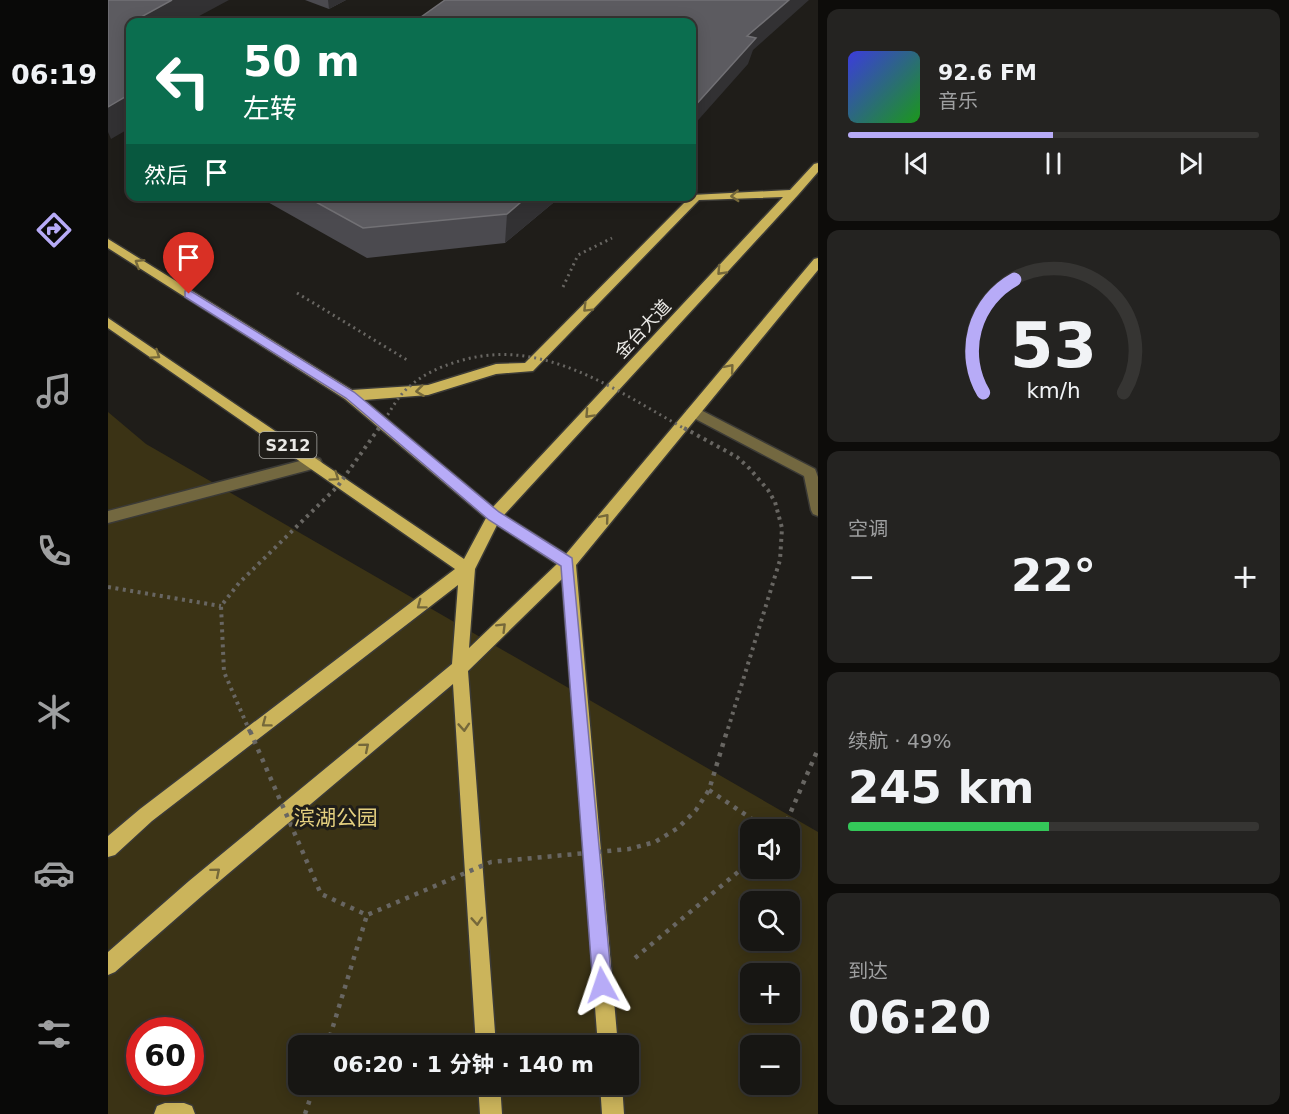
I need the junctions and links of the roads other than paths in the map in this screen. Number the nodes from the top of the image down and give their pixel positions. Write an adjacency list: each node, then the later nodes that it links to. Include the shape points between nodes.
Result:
1 (818, 166): 2 (main road, 金台大道)
2 (794, 193): 3 (main road, one-way to 3); 12 (main road, 金台大道, one-way to 12)
3 (696, 197)
4 (692, 201): 8 (main road, one-way to 8, via 528,368 496,369 428,390)
5 (108, 243): 8 (main road, one-way to 5)
6 (818, 262): 9 (main road, one-way to 6)
7 (108, 322): 10 (main road, S212, one-way to 10)
8 (350, 395): 12 (main road)
9 (693, 411): 11 (lane, via 810,473); 14 (main road, one-way to 9)
10 (315, 463): 13 (lane); 15 (main road, S212, one-way to 15)
11 (818, 510)
12 (494, 516): 14 (main road); 15 (main road, 金台大道)
13 (108, 517)
14 (568, 562): 16 (main road, one-way to 14); 22 (main road)
15 (467, 570): 16 (main road); 17 (main road, one-way to 17)
16 (460, 668): 18 (main road, one-way to 16); 21 (main road, one-way to 21)
17 (108, 848)
18 (196, 888): 19 (main road); 20 (main road)
19 (108, 966)
20 (108, 976)
21 (485, 1035)
22 (607, 1035)
23 (490, 1095): 27 (main road)
24 (612, 1095): 28 (main road)
25 (165, 1114): 26 (main road)
26 (184, 1114)
27 (491, 1114)
28 (613, 1114)

